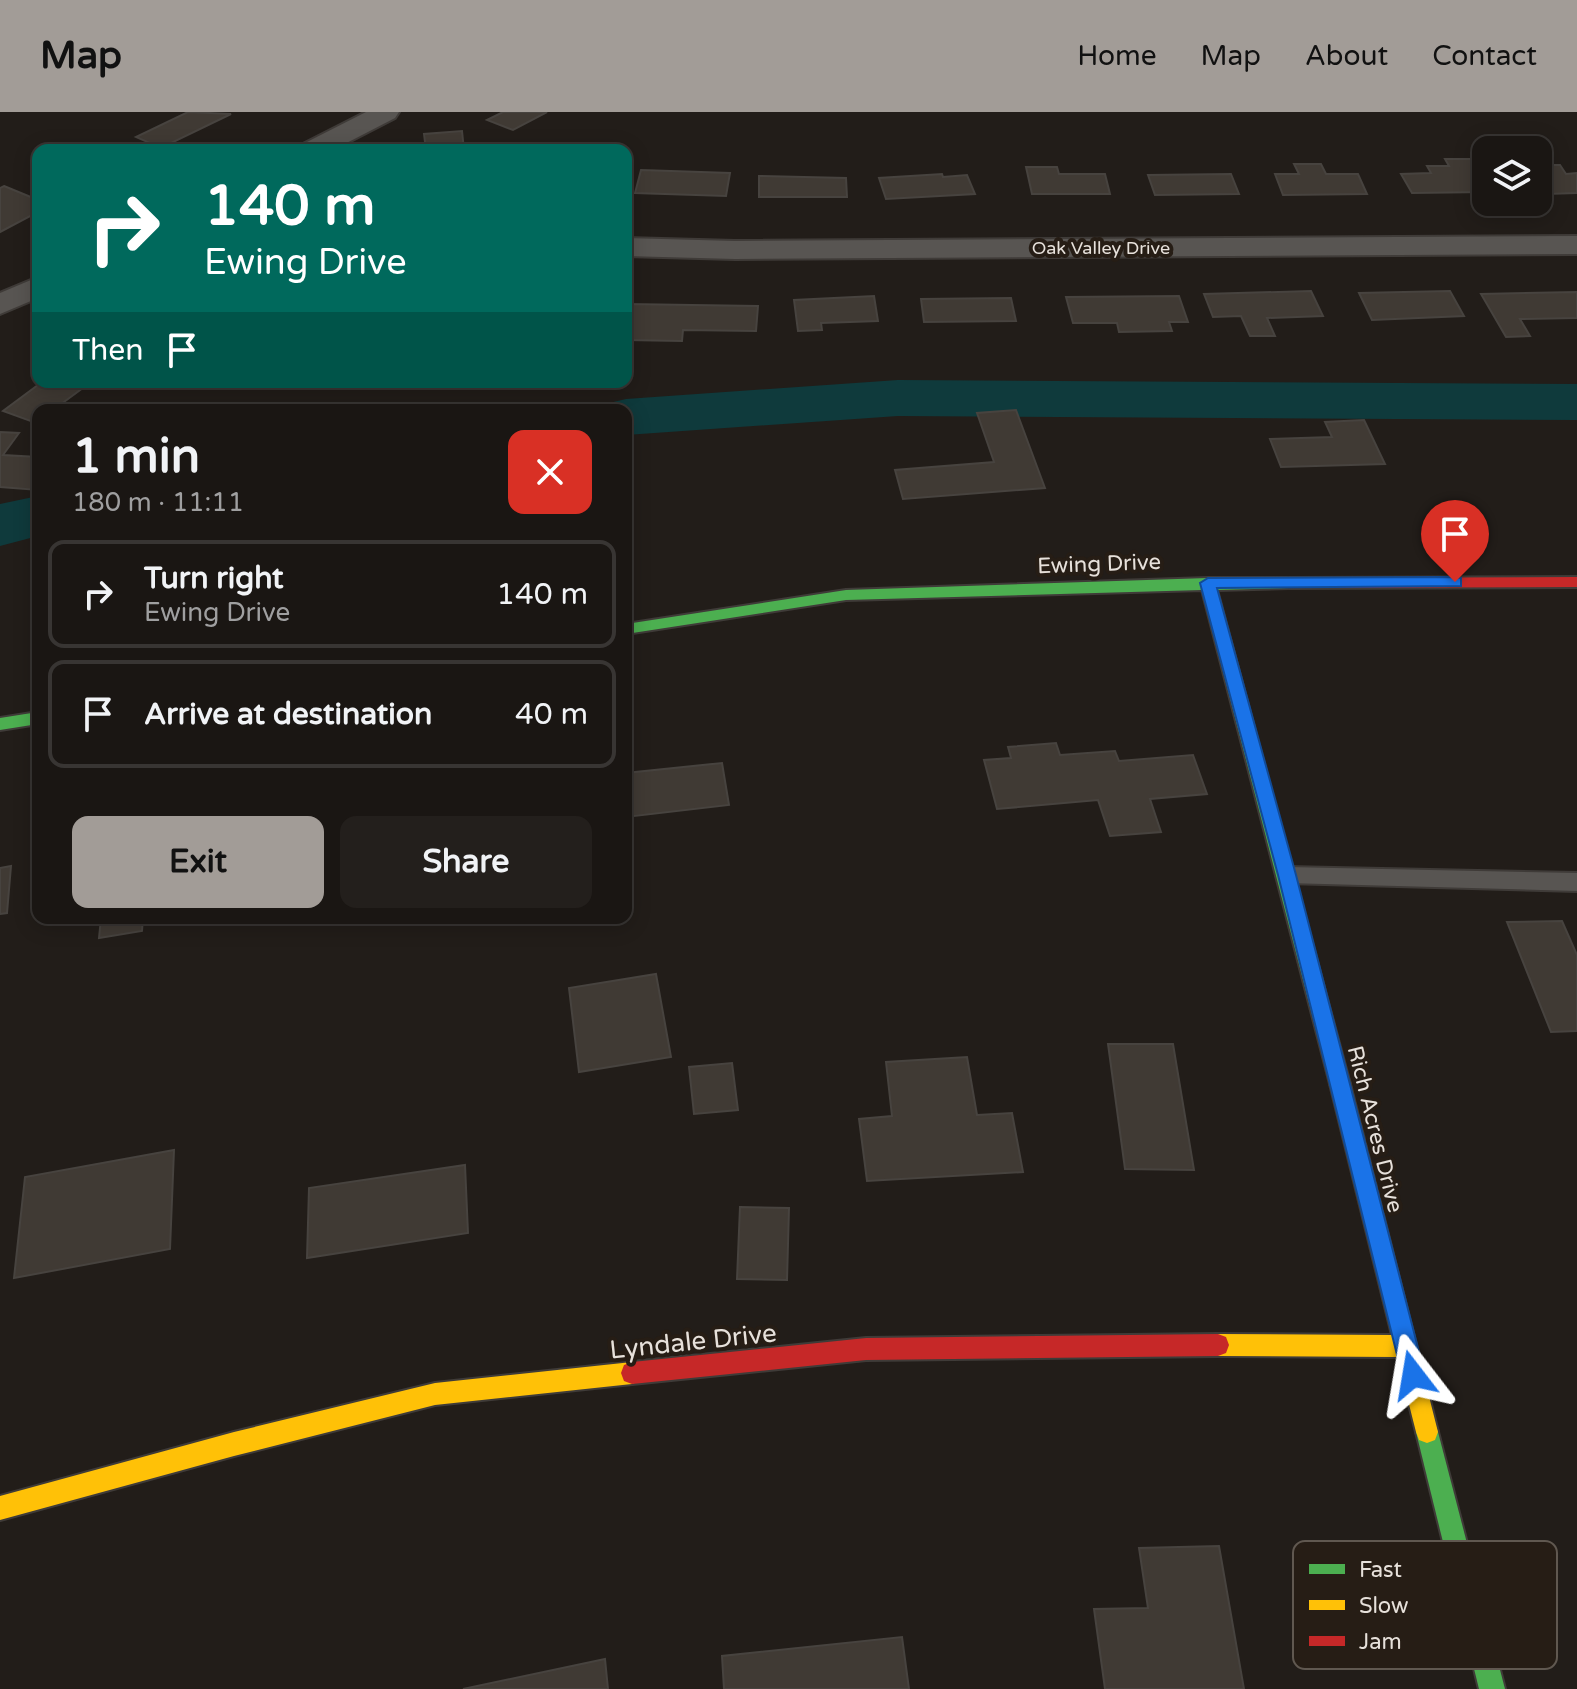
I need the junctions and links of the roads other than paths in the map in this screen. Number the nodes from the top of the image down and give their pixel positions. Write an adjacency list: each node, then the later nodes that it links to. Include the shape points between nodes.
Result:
1 (386, 112): 2 (street)
2 (325, 144)
3 (1577, 245): 4 (street, Oak Valley Drive)
4 (632, 247)
5 (32, 289): 6 (street)
6 (0, 305)
7 (1577, 582): 8 (street, Ewing Drive)
8 (1208, 583): 9 (street, Ewing Drive, via 846,595); 12 (street, Rich Acres Drive)
9 (632, 628)
10 (32, 719): 11 (street)
11 (0, 724)
12 (1287, 875): 13 (lane); 14 (street, Rich Acres Drive)
13 (1577, 882)
14 (1406, 1346): 15 (street, Lyndale Drive, via 866,1349 435,1394); 16 (street, Rich Acres Drive)
15 (0, 1508)
16 (1455, 1541)
17 (1487, 1669): 18 (street, Rich Acres Drive)
18 (1492, 1689)

